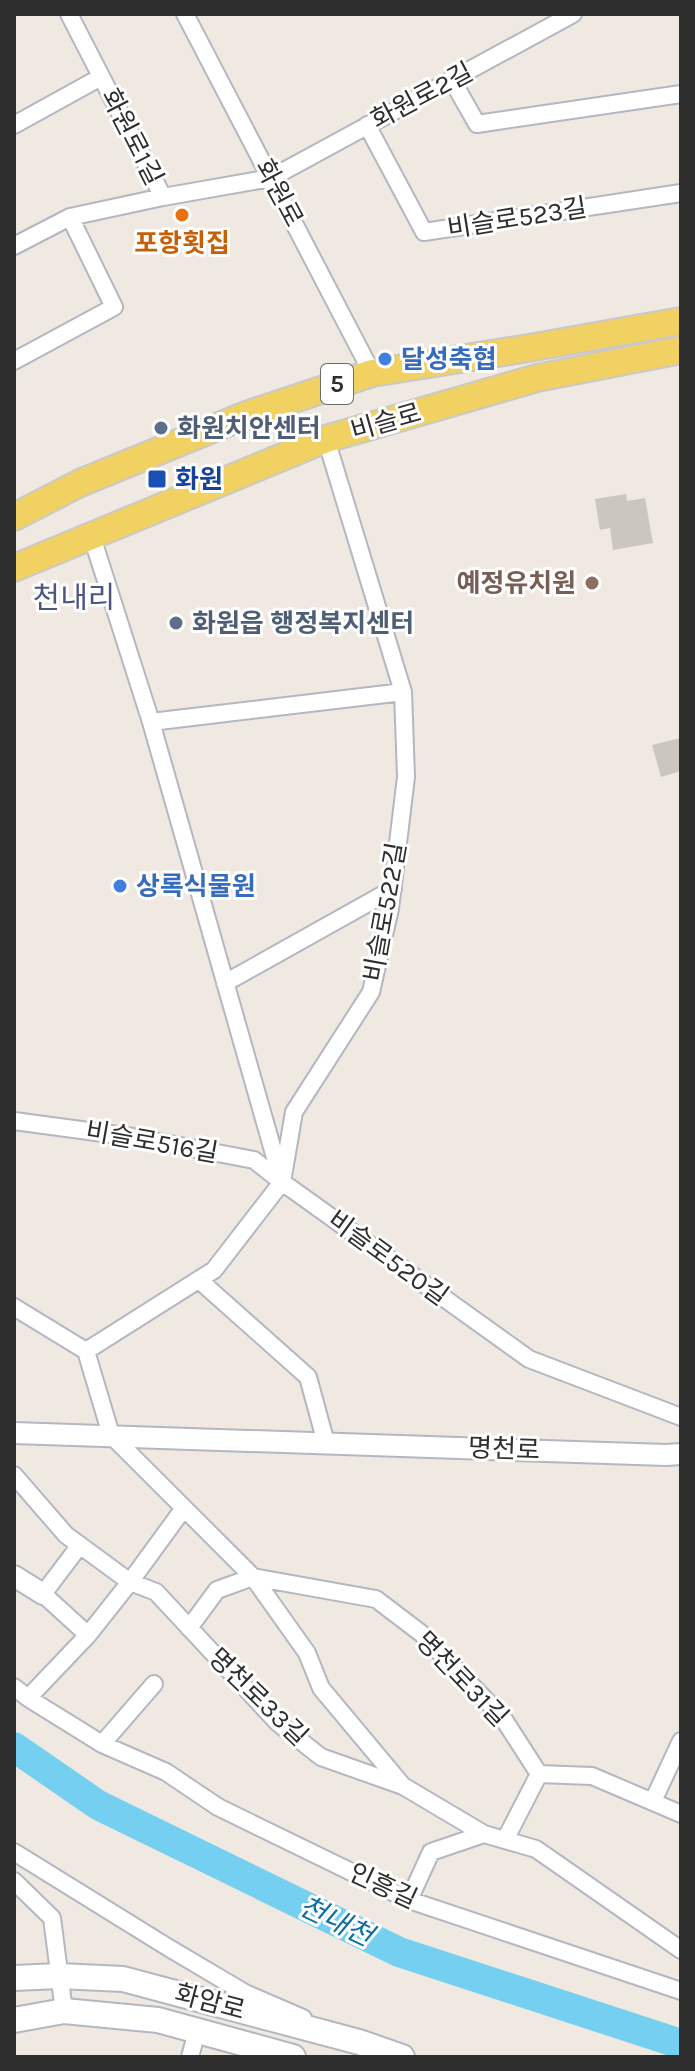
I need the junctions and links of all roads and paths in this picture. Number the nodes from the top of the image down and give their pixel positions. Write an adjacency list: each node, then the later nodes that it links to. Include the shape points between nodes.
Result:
1 (69, 14): 4 (street, 화원로1길)
2 (185, 14): 9 (street, 화원로)
3 (573, 14): 5 (street, 화원로2길)
4 (101, 77): 7 (street, 화원로1길); 11 (street, 화원로1길)
5 (452, 80): 6 (street, via 477,124); 8 (street, 화원로2길)
6 (681, 94)
7 (14, 125)
8 (367, 125): 9 (street, 화원로2길); 10 (street, 비슬로523길, via 424,232)
9 (271, 178): 11 (street, 화원로1길); 17 (street, 화원로)
10 (681, 193)
11 (163, 197): 12 (street, 화원로1길)
12 (70, 217): 13 (street, 화원로1길); 16 (street, via 114,307)
13 (14, 246)
14 (681, 321): 17 (main road, 비슬로 / 5)
15 (681, 350): 18 (main road, 비슬로 / 5, via 537,378)
16 (14, 361)
17 (372, 373): 19 (main road, 비슬로 / 5, via 249,414 80,483)
18 (326, 439): 20 (main road, 비슬로 / 5); 22 (street, 비슬로522길)
19 (14, 517)
20 (92, 537): 21 (main road, 비슬로 / 5); 23 (street)
21 (14, 568)
22 (403, 692): 23 (street); 24 (street, 비슬로522길, via 406,777)
23 (151, 722): 25 (street)
24 (393, 889): 25 (street); 27 (street, 비슬로522길, via 371,992 294,1112)
25 (225, 983): 27 (street)
26 (14, 1121): 27 (street, 비슬로516길, via 254,1160)
27 (282, 1182): 28 (street, 비슬로522길, via 214,1270); 31 (street, 비슬로520길, via 529,1359)
28 (199, 1280): 30 (street, 비슬로522길); 34 (street, via 308,1377)
29 (14, 1307): 30 (street)
30 (86, 1351): 33 (street)
31 (681, 1417)
32 (14, 1433): 33 (street, 명천로)
33 (111, 1435): 34 (street, 명천로); 37 (street)
34 (326, 1443): 35 (street, 명천로)
35 (681, 1454)
36 (14, 1475): 38 (street, 명천로33길)
37 (184, 1508): 40 (street); 41 (street)
38 (80, 1545): 41 (street, 명천로33길); 42 (street)
39 (14, 1576): 42 (street)
40 (253, 1577): 43 (street, via 217,1590); 50 (street, 명천로31길, via 376,1599 422,1634 503,1718); 51 (street, 명천로33길, via 307,1653 321,1688)
41 (130, 1582): 43 (street, 명천로33길, via 156,1592); 44 (street)
42 (43, 1594): 44 (street)
43 (189, 1628): 51 (street, 명천로33길, via 278,1723 321,1757)
44 (88, 1635): 47 (street)
45 (154, 1684): 49 (street)
46 (14, 1687): 47 (street, 인흥길)
47 (28, 1698): 49 (street, 인흥길)
48 (681, 1741): 52 (street)
49 (102, 1744): 58 (street, 인흥길, via 166,1772 218,1807)
50 (539, 1774): 52 (street, via 592,1776); 55 (street)
51 (403, 1786): 54 (street, 명천로33길)
52 (653, 1801): 53 (street)
53 (681, 1814)
54 (484, 1834): 55 (street, 명천로33길); 58 (street, via 431,1852)
55 (505, 1840): 59 (street, 명천로33길, via 536,1849)
56 (14, 1852): 66 (street, via 245,1993)
57 (14, 1881): 60 (street, via 52,1918)
58 (409, 1900): 62 (street, 인흥길)
59 (681, 1950)
60 (59, 1976): 61 (main road, 화암로); 63 (street); 66 (main road, 화암로, via 123,1979)
61 (14, 1978)
62 (680, 1988)
63 (64, 2011): 64 (main road, 화암로); 65 (main road, 화암로, via 158,2020)
64 (14, 2020)
65 (197, 2031): 67 (street, 화암로); 68 (main road, 화암로)
66 (359, 2042): 69 (main road, 화암로)
67 (190, 2057)
68 (293, 2057)
69 (402, 2057)

